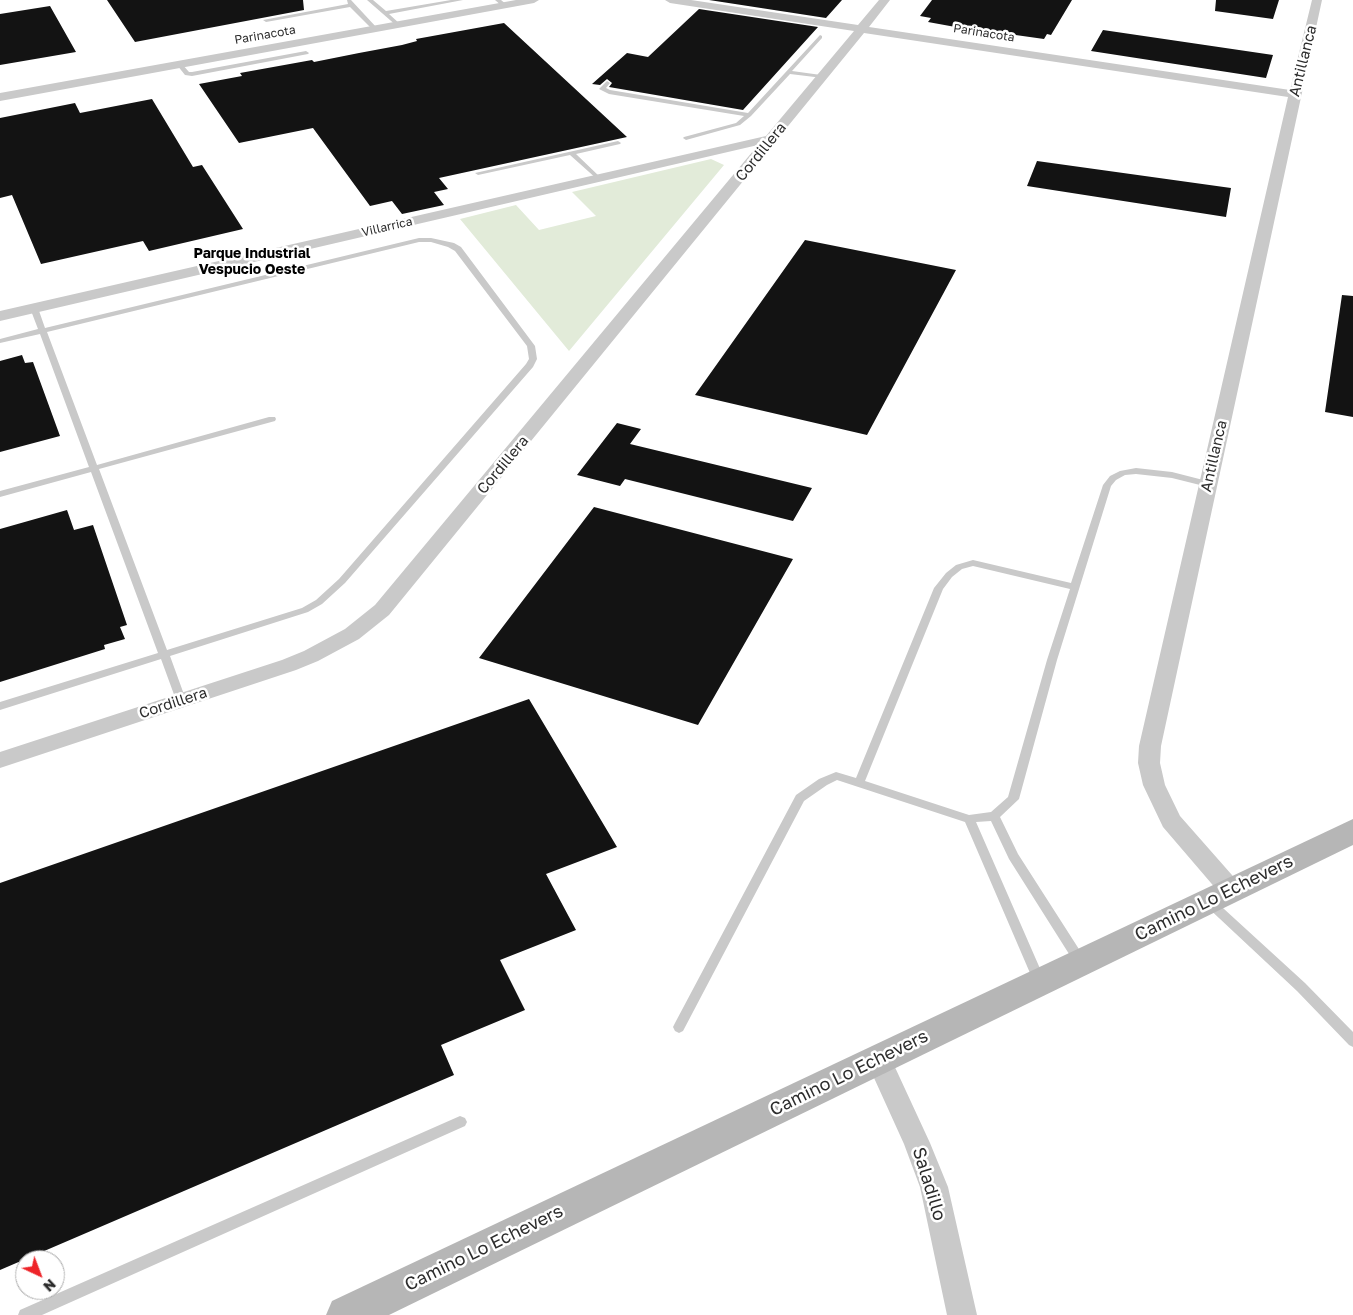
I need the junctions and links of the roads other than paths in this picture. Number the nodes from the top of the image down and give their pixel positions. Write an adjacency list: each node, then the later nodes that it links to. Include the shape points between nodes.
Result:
1 (378, 0): 7 (lane)
2 (460, 0): 10 (lane)
3 (534, 0): 9 (street, Parinacota)
4 (670, 0): 14 (street, Parinacota)
5 (885, 0): 14 (street, Cordillera)
6 (1318, 0): 21 (street, Antillanca)
7 (371, 1): 10 (lane)
8 (350, 2): 11 (lane); 13 (lane)
9 (501, 3): 12 (street, Parinacota)
10 (384, 13): 12 (lane)
11 (266, 20)
12 (398, 25): 13 (street, Parinacota)
13 (375, 29): 17 (street, Parinacota)
14 (861, 29): 19 (street, Cordillera); 21 (street, Parinacota)
15 (820, 37): 18 (lane)
16 (306, 53): 17 (lane, via 192,74 187,74)
17 (180, 65): 22 (street, Parinacota)
18 (789, 72): 19 (lane); 23 (lane)
19 (821, 77): 25 (street, Cordillera)
20 (607, 82): 23 (lane, via 602,89 608,92)
21 (1294, 94): 36 (street, Antillanca)
22 (0, 97)
23 (749, 115): 24 (lane, via 729,127)
24 (686, 138)
25 (773, 138): 29 (street, Villarrica); 40 (street, Cordillera, via 382,610 352,634 311,656)
26 (618, 143): 27 (lane)
27 (571, 153): 28 (lane); 29 (lane)
28 (478, 173)
29 (598, 178): 30 (street, Villarrica)
30 (34, 308): 31 (street, Villarrica); 32 (lane)
31 (0, 316)
32 (42, 331): 33 (lane); 35 (lane); 39 (lane, via 419,240 431,240 458,249 533,352 530,365 331,592 305,610)
33 (0, 341)
34 (272, 419): 35 (lane)
35 (94, 468): 37 (lane); 39 (lane)
36 (1208, 484): 38 (lane, via 1148,472 1123,473 1112,478); 47 (street, Antillanca, via 1150,746 1149,763 1154,785 1172,821)
37 (0, 494)
38 (1075, 587): 43 (lane, via 973,563 959,567 949,575 939,588); 44 (lane, via 1013,798)
39 (164, 656): 40 (lane); 41 (lane)
40 (181, 700): 42 (street, Cordillera)
41 (0, 706)
42 (0, 760)
43 (859, 783): 45 (lane); 50 (lane, via 836,776 800,798)
44 (994, 816): 45 (lane); 48 (lane, via 1013,856)
45 (968, 819): 49 (lane)
46 (1353, 831): 47 (main road, Camino Lo Echevers)
47 (1220, 895): 48 (main road, Camino Lo Echevers); 51 (lane)
48 (1081, 962): 49 (main road, Camino Lo Echevers)
49 (1040, 981): 52 (main road, Camino Lo Echevers)
50 (679, 1027)
51 (1353, 1041)
52 (878, 1058): 55 (main road, Camino Lo Echevers); 56 (street, Saladillo, via 934,1187)
53 (460, 1122): 54 (lane)
54 (25, 1315)
55 (346, 1315)
56 (962, 1315)

